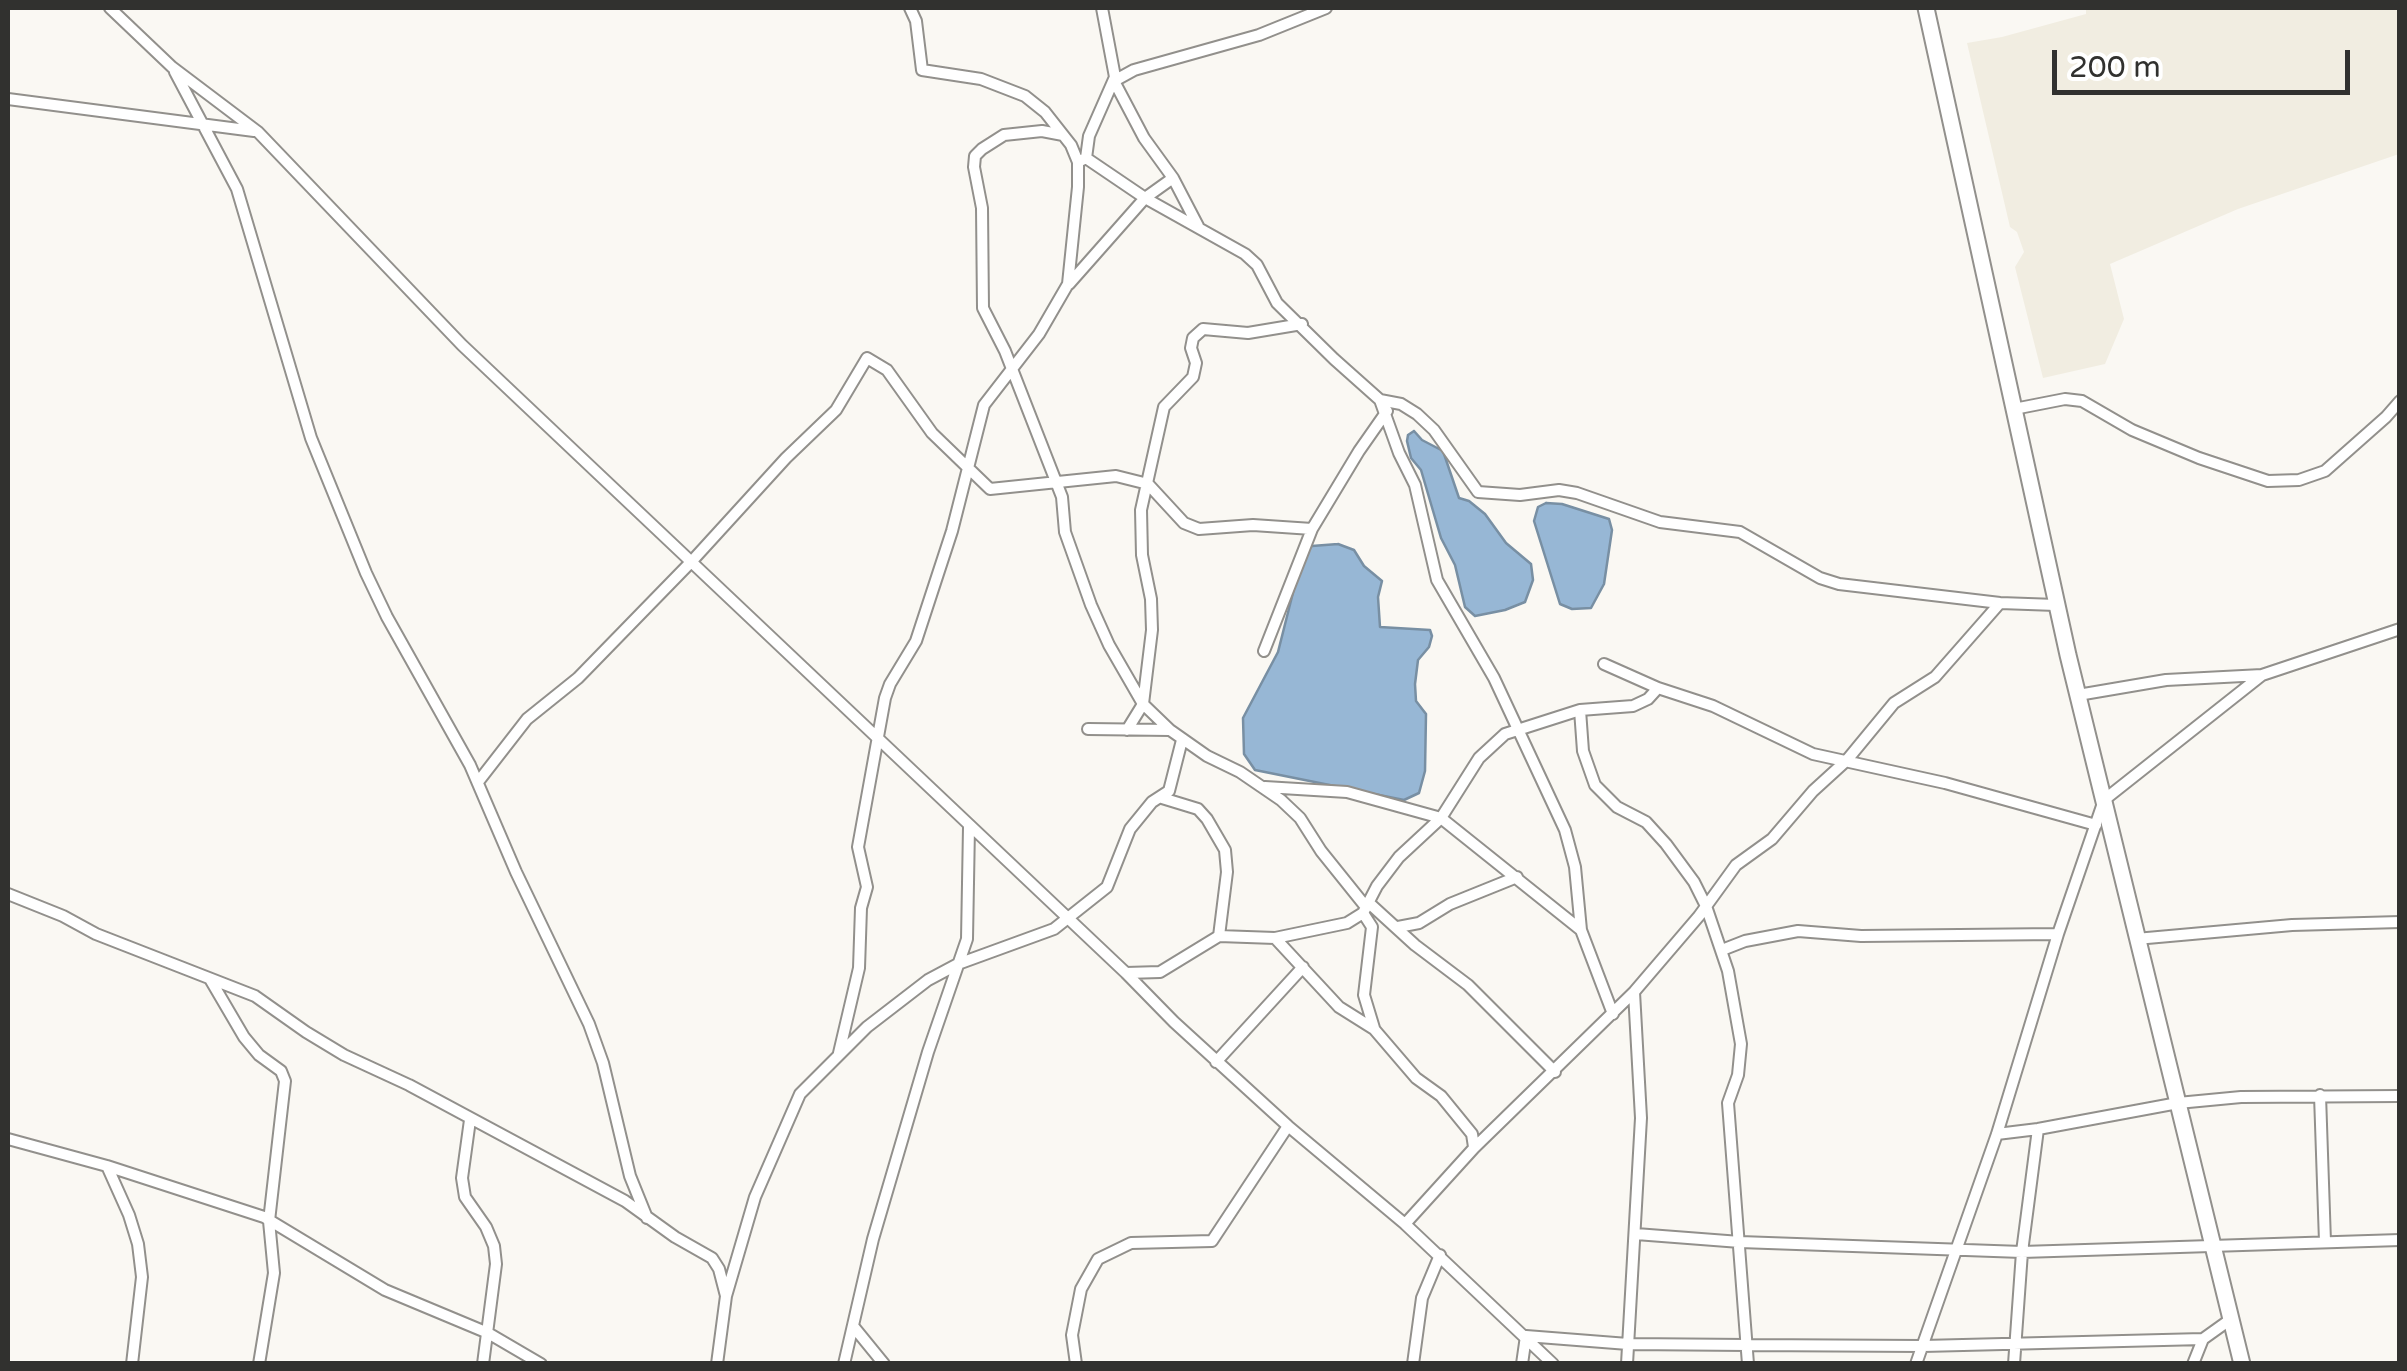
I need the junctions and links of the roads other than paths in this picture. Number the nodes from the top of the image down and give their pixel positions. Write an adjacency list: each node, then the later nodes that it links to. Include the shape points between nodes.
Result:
1 (110, 8): 6 (street)
2 (910, 8): 11 (street, via 922,70 981,79 1026,96)
3 (1102, 8): 7 (street)
4 (1326, 8): 7 (street)
5 (1926, 8): 22 (main road)
6 (172, 67): 9 (street); 10 (street)
7 (1114, 80): 12 (street); 13 (street)
8 (8, 99): 9 (street)
9 (206, 125): 10 (street); 46 (street, via 237,189 342,518)
10 (258, 132): 28 (street, via 462,345)
11 (1063, 135): 12 (street); 18 (street, via 1004,135 976,156 984,308)
12 (1082, 160): 14 (street); 16 (street)
13 (1173, 178): 14 (street); 15 (street)
14 (1145, 198): 15 (street); 16 (street)
15 (1200, 228): 17 (street, via 1245,254 1278,303)
16 (1068, 284): 18 (street)
17 (1302, 324): 19 (street); 26 (street, via 1196,334 1193,377 1164,407)
18 (1012, 366): 24 (street, via 984,405); 25 (street)
19 (1380, 400): 21 (street); 23 (street)
20 (2400, 401): 22 (street, via 2324,471 2298,480 2268,480 2200,458 2082,401)
21 (1393, 402): 23 (street); 29 (street, via 1434,430 1478,492 1576,492 1660,522 1740,532 1839,584)
22 (2014, 409): 30 (main road)
23 (1386, 413): 27 (street); 42 (street, via 1419,498 1436,580)
24 (968, 470): 25 (street, via 990,489); 28 (street, via 887,370 867,358 836,410); 44 (street, via 916,640 890,684)
25 (1056, 484): 26 (street, via 1108,476); 37 (street, via 1091,605)
26 (1148, 484): 27 (street, via 1184,523 1199,529); 37 (street, via 1141,540 1152,630)
27 (1312, 529): 32 (street)
28 (692, 562): 44 (street); 46 (street, via 578,678 526,718)
29 (2000, 603): 30 (street); 45 (street, via 1934,677 1894,703)
30 (2056, 604): 36 (main road)
31 (2400, 629): 34 (street)
32 (1264, 651)
33 (1604, 664): 35 (street)
34 (2262, 675): 36 (street); 49 (street)
35 (1658, 688): 38 (street, via 1633,706); 45 (street, via 1813,754)
36 (2078, 694): 49 (main road)
37 (1143, 704): 40 (street); 41 (street)
38 (1580, 710): 42 (street); 55 (street, via 1583,751 1595,785 1656,831)
39 (1088, 729): 40 (street)
40 (1127, 730): 41 (street)
41 (1170, 730): 43 (street)
42 (1518, 730): 50 (street, via 1479,758); 60 (street, via 1565,830)
43 (1182, 740): 47 (street); 48 (street, via 1174,782)
44 (879, 741): 52 (street); 73 (street, via 858,847 867,887 859,968)
45 (1847, 760): 51 (street); 55 (street, via 1772,839 1736,865)
46 (478, 782): 86 (street, via 589,1024)
47 (1264, 787): 50 (street, via 1347,792); 56 (street, via 1300,818)
48 (1162, 798): 57 (street, via 1130,830 1107,887); 62 (street, via 1198,809 1225,850)
49 (2104, 800): 51 (street); 64 (main road)
50 (1442, 818): 53 (street); 56 (street, via 1399,857)
51 (2096, 825): 61 (street)
52 (969, 827): 57 (street); 66 (street, via 969,928)
53 (1518, 877): 59 (street); 60 (street)
54 (8, 894): 69 (street)
55 (1706, 906): 65 (street); 70 (street)
56 (1366, 908): 59 (street); 63 (street, via 1336,926); 72 (street, via 1372,938 1364,995)
57 (1066, 920): 66 (street); 68 (street)
58 (2400, 922): 64 (street)
59 (1398, 927): 75 (street)
60 (1581, 930): 71 (street)
61 (2058, 934): 65 (street, via 1798,931); 82 (street)
62 (1219, 936): 63 (street); 68 (street, via 1160,972)
63 (1275, 938): 67 (street)
64 (2136, 940): 78 (main road)
65 (1722, 950): 91 (street, via 1741,1044 1728,1103)
66 (958, 964): 73 (street, via 900,999); 99 (street, via 873,1239)
67 (1303, 967): 72 (street, via 1339,1007); 74 (street)
68 (1126, 973): 74 (street)
69 (209, 978): 79 (street, via 255,996 318,1040); 87 (street, via 244,1036 284,1080)
70 (1634, 992): 71 (street); 89 (street, via 1641,1118)
71 (1613, 1014): 75 (street)
72 (1374, 1029): 84 (street, via 1457,1115)
73 (839, 1053): 97 (street, via 792,1110 755,1197)
74 (1216, 1062): 80 (street)
75 (1555, 1072): 84 (street)
76 (2320, 1095): 77 (street); 78 (street); 92 (street)
77 (2400, 1096)
78 (2178, 1103): 81 (street); 93 (main road)
79 (470, 1120): 86 (street); 100 (street, via 465,1197 490,1236 496,1264)
80 (1288, 1126): 88 (street); 114 (street, via 1212,1241 1131,1244 1098,1259 1080,1289 1072,1335)
81 (2038, 1130): 82 (street); 95 (street)
82 (1997, 1134): 94 (street)
83 (8, 1139): 85 (street)
84 (1474, 1148): 88 (street)
85 (107, 1166): 87 (street); 107 (street, via 140,1261)
86 (647, 1218): 97 (street, via 712,1258)
87 (269, 1221): 100 (street, via 384,1290); 108 (street, via 274,1273)
88 (1406, 1224): 96 (street)
89 (1636, 1234): 91 (street); 103 (street)
90 (2400, 1240): 92 (street)
91 (1740, 1242): 94 (street); 105 (street)
92 (2325, 1242): 93 (street)
93 (2214, 1246): 95 (street); 98 (main road)
94 (1956, 1250): 95 (street); 106 (street)
95 (2022, 1252): 104 (street)
96 (1440, 1255): 101 (street); 115 (street, via 1422,1298)
97 (726, 1296): 111 (street)
98 (2231, 1319): 102 (street); 123 (main road)
99 (853, 1326): 112 (street); 113 (street)
100 (488, 1333): 109 (street); 110 (street)
101 (1526, 1336): 103 (street); 116 (street); 117 (street)
102 (2203, 1340): 104 (street); 122 (street)
103 (1628, 1344): 105 (street); 118 (street)
104 (2016, 1344): 106 (street); 121 (street)
105 (1747, 1345): 106 (street); 119 (street)
106 (1923, 1346): 120 (street)
107 (132, 1364)
108 (259, 1364)
109 (483, 1364)
110 (540, 1364)
111 (717, 1364)
112 (844, 1364)
113 (884, 1364)
114 (1076, 1364)
115 (1413, 1364)
116 (1522, 1364)
117 (1553, 1364)
118 (1627, 1364)
119 (1748, 1364)
120 (1916, 1364)
121 (2014, 1364)
122 (2194, 1364)
123 (2242, 1364)

